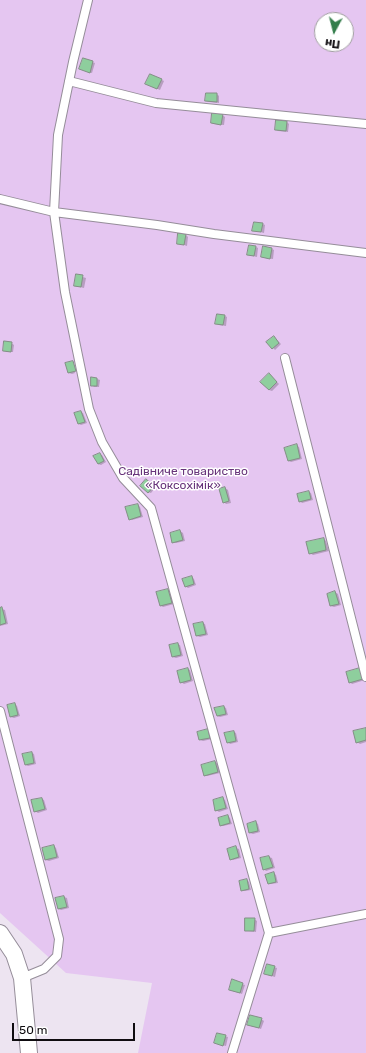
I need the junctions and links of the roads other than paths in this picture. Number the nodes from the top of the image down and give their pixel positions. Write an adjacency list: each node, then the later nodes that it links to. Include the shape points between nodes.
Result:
1 (88, 0): 2 (lane)
2 (69, 81): 3 (lane, via 156,103); 5 (lane, via 58,135)
3 (366, 124)
4 (0, 199): 5 (lane)
5 (54, 212): 6 (lane); 12 (lane, via 65,292 89,410 102,442 123,478 151,508)
6 (366, 253)
7 (285, 358): 8 (lane)
8 (366, 677)
9 (0, 711): 13 (lane, via 59,939 57,956 44,969)
10 (366, 914): 12 (lane)
11 (0, 933): 13 (street, via 14,954)
12 (269, 933): 15 (lane)
13 (22, 978): 14 (street)
14 (28, 1053)
15 (232, 1053)

